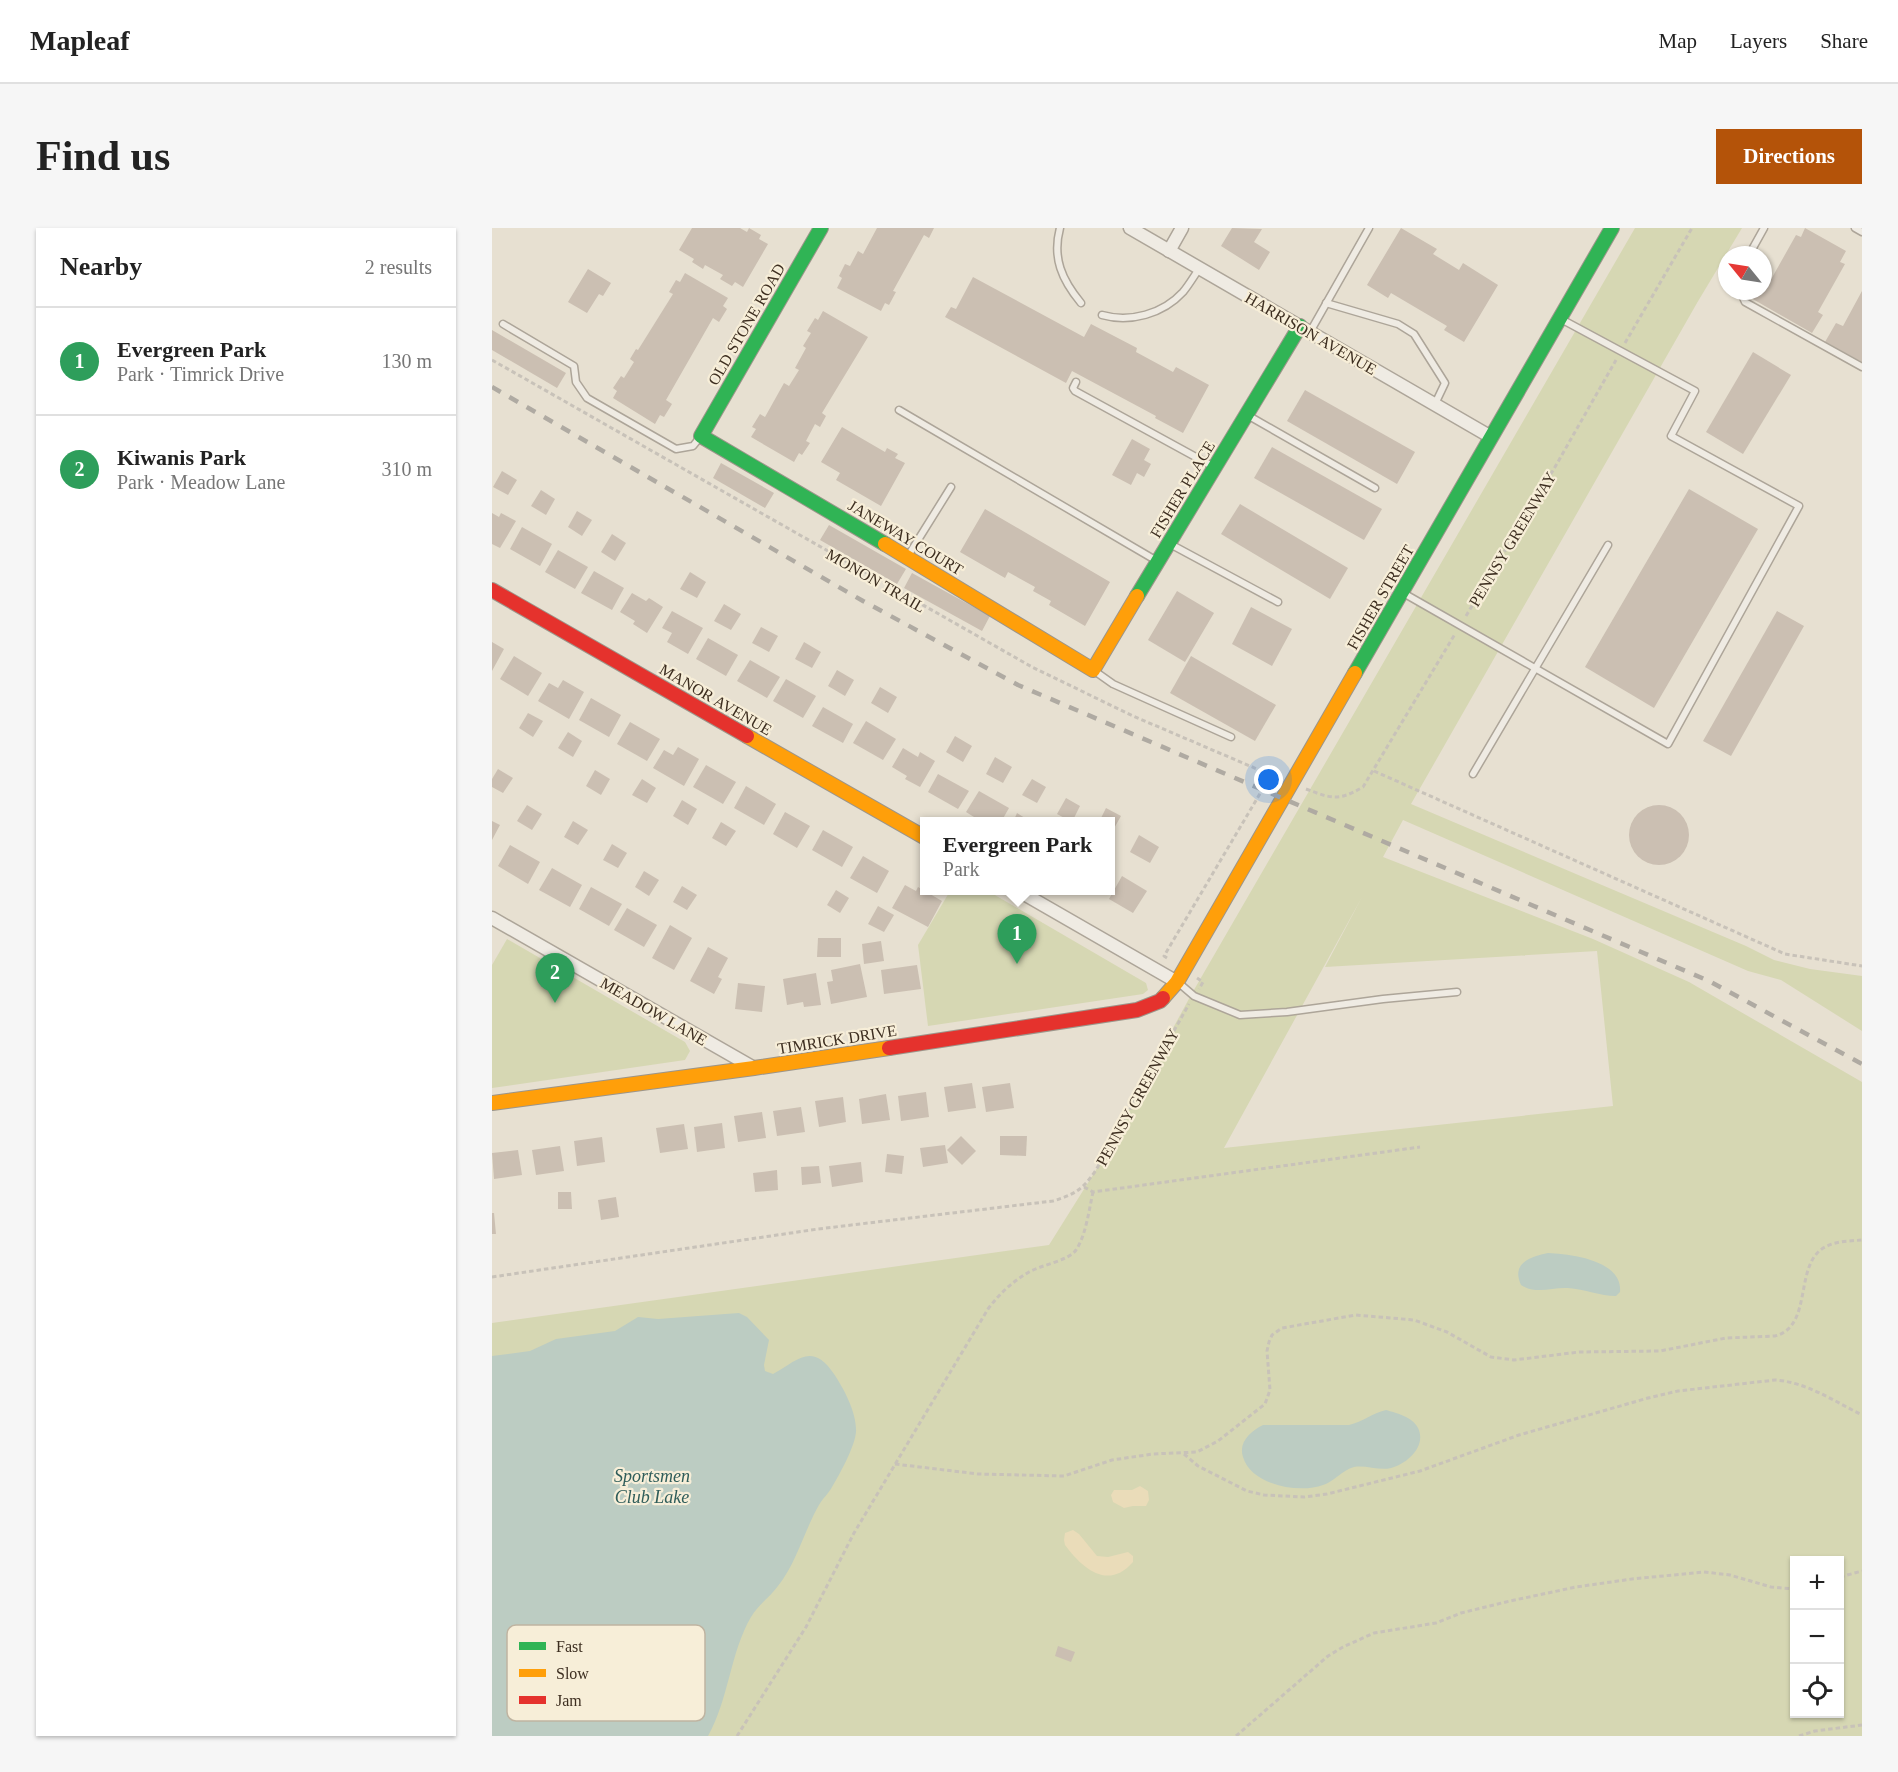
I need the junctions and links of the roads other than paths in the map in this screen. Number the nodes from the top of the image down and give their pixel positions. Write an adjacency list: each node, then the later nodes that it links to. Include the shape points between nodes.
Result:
1 (820, 228): 25 (street, OLD STONE ROAD)
2 (1060, 228): 14 (lane, via 1058,263)
3 (1131, 228): 11 (street, HARRISON AVENUE)
4 (1182, 228): 11 (street)
5 (1369, 228): 15 (lane)
6 (1612, 228): 17 (street, FISHER STREET)
7 (1764, 228): 10 (lane)
8 (1855, 228): 9 (lane)
9 (1862, 232)
10 (1754, 246)
11 (1168, 251): 12 (street, HARRISON AVENUE)
12 (1199, 268): 16 (lane, via 1183,292 1166,306 1130,318); 19 (street, HARRISON AVENUE)
13 (1744, 300): 20 (lane)
14 (1081, 303)
15 (1326, 303): 19 (lane); 22 (lane, via 1398,324 1414,334 1445,383)
16 (1102, 315)
17 (1560, 318): 26 (street, FISHER STREET); 37 (lane, via 1695,391 1671,436 1799,506 1668,744)
18 (503, 324): 25 (lane, via 574,366 576,382 587,398 676,449 693,446)
19 (1305, 329): 22 (street, HARRISON AVENUE); 24 (street, FISHER PLACE)
20 (1862, 367)
21 (1076, 382): 27 (lane, via 1075,391)
22 (1435, 404): 26 (street, HARRISON AVENUE)
23 (899, 410): 33 (lane)
24 (1246, 414): 27 (street, FISHER PLACE); 29 (lane)
25 (701, 436): 32 (street, JANEWAY COURT)
26 (1491, 437): 35 (street, FISHER STREET)
27 (1214, 468): 30 (street, FISHER PLACE)
28 (951, 487): 32 (lane)
29 (1375, 488)
30 (1169, 543): 33 (street, FISHER PLACE); 36 (lane)
31 (1608, 545): 37 (lane)
32 (908, 557): 38 (street, JANEWAY COURT)
33 (1158, 562): 38 (street, FISHER PLACE)
34 (492, 590): 41 (street, MANOR AVENUE)
35 (1402, 592): 37 (lane); 44 (street, FISHER STREET)
36 (1278, 602)
37 (1535, 667): 40 (lane)
38 (1093, 670): 39 (lane, via 1113,684)
39 (1231, 737)
40 (1473, 774)
41 (920, 835)
42 (1024, 895): 44 (street)
43 (492, 918): 46 (street, MEADOW LANE)
44 (1177, 982): 45 (lane, via 1194,996 1240,1016); 46 (street, TIMRICK DRIVE, via 1160,1001 1137,1010)
45 (1457, 992)
46 (754, 1068): 47 (street, TIMRICK DRIVE)
47 (492, 1103)

